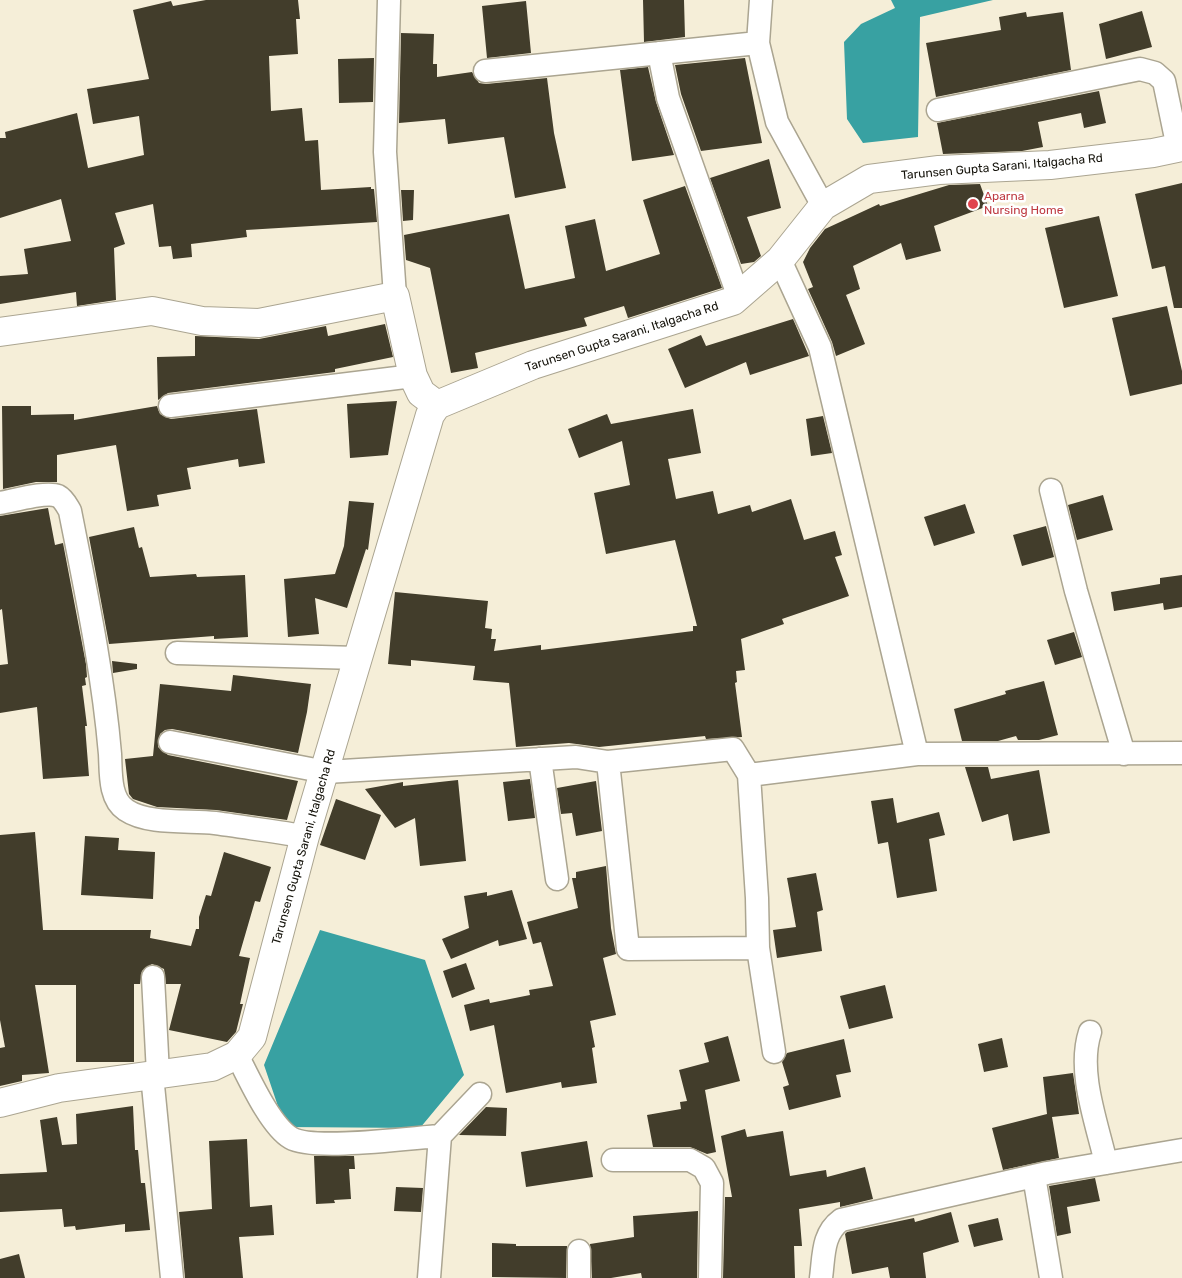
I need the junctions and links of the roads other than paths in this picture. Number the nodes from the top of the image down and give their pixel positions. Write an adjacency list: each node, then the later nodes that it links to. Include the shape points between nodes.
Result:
1 (389, 0): 10 (street, via 385,152)
2 (761, 0): 3 (street)
3 (758, 43): 4 (street); 8 (street, via 777,122)
4 (659, 53): 5 (street); 11 (street, via 668,98)
5 (484, 72)
6 (938, 110): 7 (street, via 1140,69 1155,73 1164,81)
7 (1180, 147): 8 (street, Tarunsen Gupta Sarani, Italgacha Rd, via 1050,165 939,170 869,179)
8 (823, 206): 9 (street, Tarunsen Gupta Sarani, Italgacha Rd)
9 (780, 260): 11 (street, Tarunsen Gupta Sarani, Italgacha Rd); 21 (street, via 820,347)
10 (395, 296): 12 (street, via 259,322 202,321 152,311); 13 (street)
11 (738, 296): 14 (street, Tarunsen Gupta Sarani, Italgacha Rd, via 733,302 533,365)
12 (0, 332)
13 (412, 376): 14 (street, via 421,393); 15 (street)
14 (437, 405): 19 (street, Tarunsen Gupta Sarani, Italgacha Rd, via 430,415)
15 (170, 406)
16 (1051, 490): 22 (street, via 1076,591)
17 (0, 503): 28 (street, via 57,495 70,511 97,647 112,781 118,803 140,816)
18 (177, 653): 19 (street)
19 (357, 658): 26 (street, Tarunsen Gupta Sarani, Italgacha Rd)
20 (170, 742): 26 (street)
21 (917, 754): 22 (street); 27 (street)
22 (1124, 754): 23 (street)
23 (1182, 754)
24 (540, 759): 25 (street, via 576,757); 26 (street); 29 (street)
25 (608, 762): 27 (street, via 733,749); 30 (street, via 628,949)
26 (326, 772): 28 (street, Tarunsen Gupta Sarani, Italgacha Rd)
27 (750, 775): 30 (street)
28 (305, 836): 34 (street, Tarunsen Gupta Sarani, Italgacha Rd, via 252,1037)
29 (557, 879)
30 (758, 948): 33 (street)
31 (153, 977): 35 (street)
32 (1090, 1032): 41 (street, via 1084,1049 1084,1066)
33 (774, 1052)
34 (237, 1054): 35 (street, Tarunsen Gupta Sarani, Italgacha Rd, via 212,1067); 38 (street, via 265,1107 290,1138 303,1142 343,1144)
35 (155, 1075): 37 (street, Tarunsen Gupta Sarani, Italgacha Rd, via 59,1088); 44 (street)
36 (480, 1094): 38 (street)
37 (0, 1103)
38 (440, 1136): 45 (street)
39 (1182, 1150): 41 (street)
40 (613, 1160): 47 (street, via 690,1160 704,1168 712,1183)
41 (1106, 1163): 42 (street)
42 (1034, 1176): 48 (street, via 841,1220 826,1236); 49 (street)
43 (579, 1251): 46 (street)
44 (172, 1278)
45 (429, 1278)
46 (579, 1278)
47 (710, 1278)
48 (821, 1278)
49 (1051, 1278)

